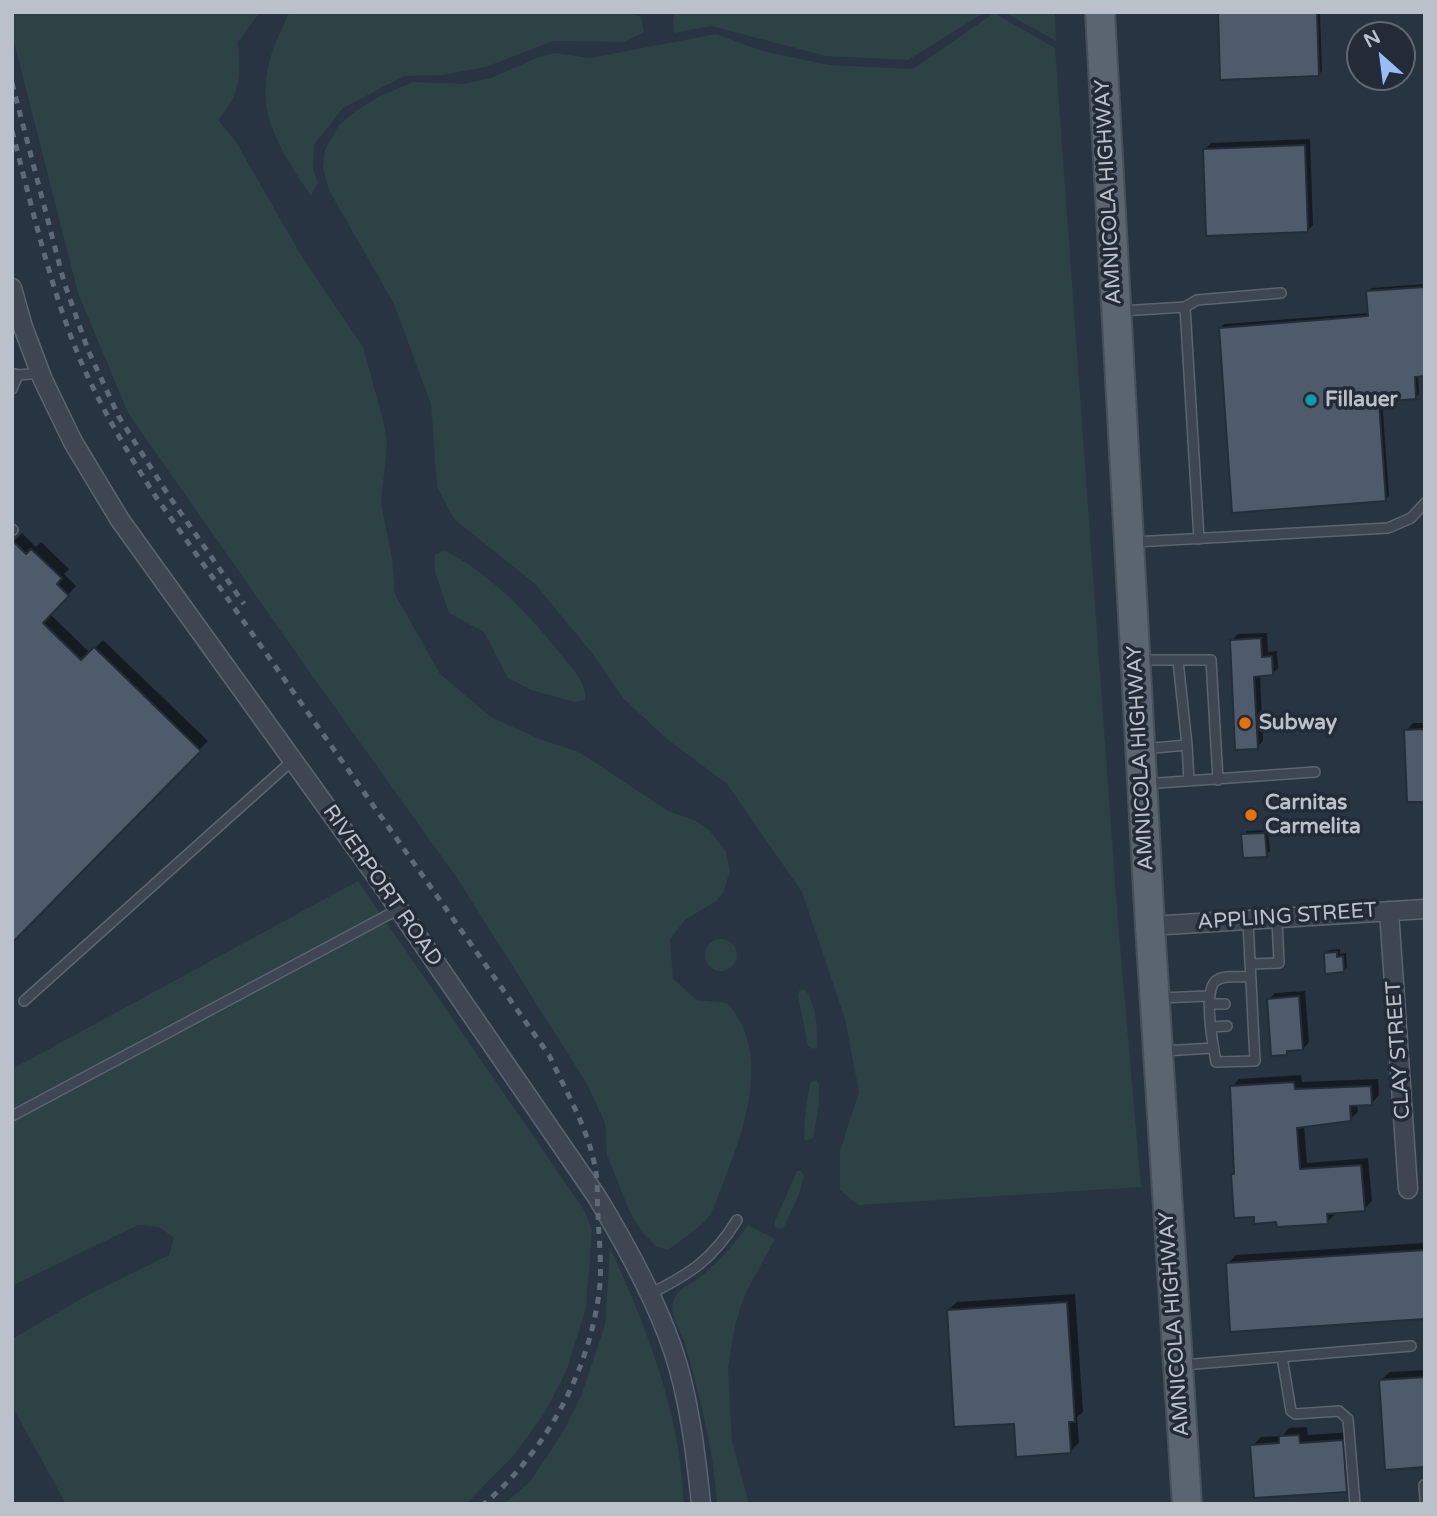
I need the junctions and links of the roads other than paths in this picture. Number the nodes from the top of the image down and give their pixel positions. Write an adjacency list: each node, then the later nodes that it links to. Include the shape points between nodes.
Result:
1 (1100, 12): 5 (main road, AMNICOLA HIGHWAY)
2 (12, 288): 6 (street, RIVERPORT ROAD)
3 (1281, 293): 4 (lane, via 1197,300)
4 (1185, 307): 5 (lane); 10 (lane)
5 (1116, 312): 11 (main road, AMNICOLA HIGHWAY)
6 (41, 373): 7 (lane); 16 (street, RIVERPORT ROAD, via 73,442 120,520)
7 (15, 374): 8 (lane)
8 (12, 390)
9 (1425, 503): 10 (lane, via 1411,518 1388,528)
10 (1199, 539): 11 (lane)
11 (1129, 542): 12 (main road, AMNICOLA HIGHWAY)
12 (1135, 660): 13 (lane); 15 (main road, AMNICOLA HIGHWAY)
13 (1178, 661): 14 (lane); 18 (lane, via 1210,660)
14 (1186, 745): 15 (lane); 19 (lane)
15 (1142, 749): 20 (main road, AMNICOLA HIGHWAY)
16 (293, 760): 21 (street, RIVERPORT ROAD); 31 (lane)
17 (1315, 772): 18 (lane)
18 (1218, 780): 19 (lane)
19 (1189, 781): 20 (lane)
20 (1143, 784): 26 (main road, AMNICOLA HIGHWAY)
21 (399, 909): 39 (lane); 42 (street, RIVERPORT ROAD, via 597,1197)
22 (1425, 909): 23 (street, APPLING STREET)
23 (1389, 911): 24 (street, APPLING STREET); 40 (street, CLAY STREET)
24 (1277, 920): 25 (street, APPLING STREET); 27 (lane, via 1279,963)
25 (1248, 921): 26 (street, APPLING STREET); 27 (lane)
26 (1150, 926): 29 (main road, AMNICOLA HIGHWAY)
27 (1250, 964): 28 (lane)
28 (1250, 977): 30 (lane, via 1218,978); 33 (lane, via 1247,1003)
29 (1155, 999): 30 (lane); 38 (main road, AMNICOLA HIGHWAY)
30 (1209, 1000): 32 (lane); 36 (lane)
31 (24, 1001)
32 (1226, 1004)
33 (1253, 1025): 35 (lane); 37 (lane, via 1255,1061 1216,1062)
34 (1227, 1026): 36 (lane)
35 (1242, 1026)
36 (1211, 1027): 37 (lane)
37 (1213, 1048): 38 (lane)
38 (1158, 1051): 45 (main road, AMNICOLA HIGHWAY)
39 (12, 1116)
40 (1408, 1189)
41 (737, 1220): 42 (lane, via 723,1244 703,1262)
42 (650, 1294): 48 (street, RIVERPORT ROAD, via 674,1351)
43 (1411, 1346): 44 (lane)
44 (1282, 1357): 45 (lane); 50 (lane, via 1291,1411 1339,1411 1348,1419)
45 (1177, 1366): 49 (main road, AMNICOLA HIGHWAY)
46 (1424, 1485): 47 (lane)
47 (1425, 1500)
48 (701, 1504)
49 (1187, 1504)
50 (1355, 1504)

